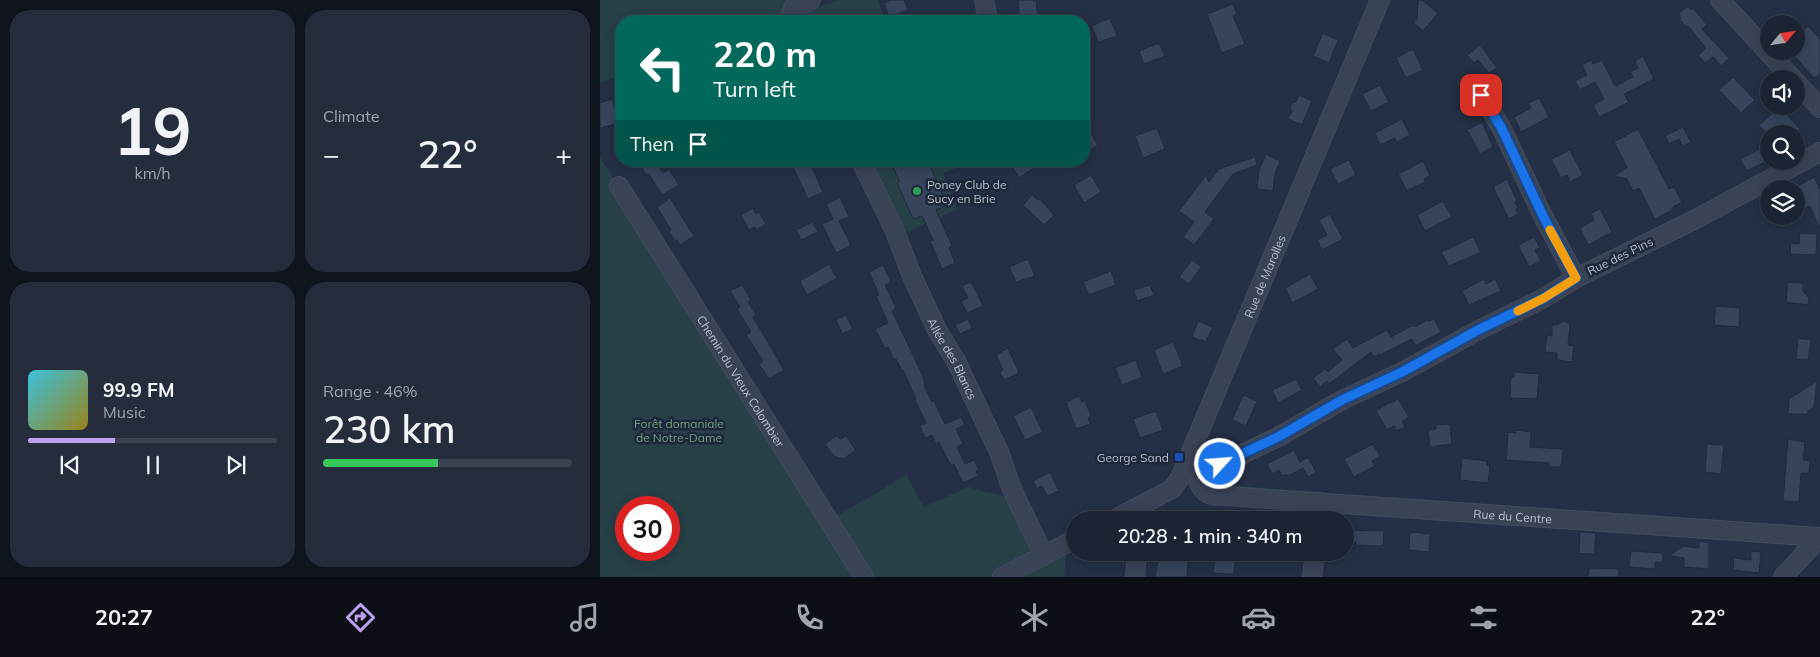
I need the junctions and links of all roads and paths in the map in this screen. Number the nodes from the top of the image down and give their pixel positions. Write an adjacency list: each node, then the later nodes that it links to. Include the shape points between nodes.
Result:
1 (811, 0): 5 (street, via 793,8)
2 (984, 0): 6 (street)
3 (1380, 0): 17 (street, Rue de Marolles, via 1180,478 1172,489)
4 (1720, 0): 7 (street)
5 (792, 15)
6 (987, 15)
7 (1785, 70)
8 (1805, 92): 10 (street)
9 (1481, 95): 14 (street, via 1501,127)
10 (1820, 108)
11 (1820, 152): 14 (street, Rue des Pins, via 1694,220)
12 (864, 167): 21 (street, Allée des Blancs, via 937,330 956,361 999,452 1012,489)
13 (619, 186): 24 (street, Chemin du Vieux Colombier)
14 (1576, 278): 15 (street, Rue des Pins, via 1544,298 1207,471 1199,483)
15 (1207, 494): 16 (street, Rue du Centre)
16 (1320, 502): 18 (street); 19 (street, Rue du Centre)
17 (1143, 511)
18 (1319, 511)
19 (1820, 537): 28 (street)
20 (1066, 544): 21 (street)
21 (1047, 554): 25 (street)
22 (1136, 561): 26 (street)
23 (1314, 561): 27 (street)
24 (864, 577)
25 (1002, 577)
26 (1135, 577)
27 (1312, 577)
28 (1783, 577)

